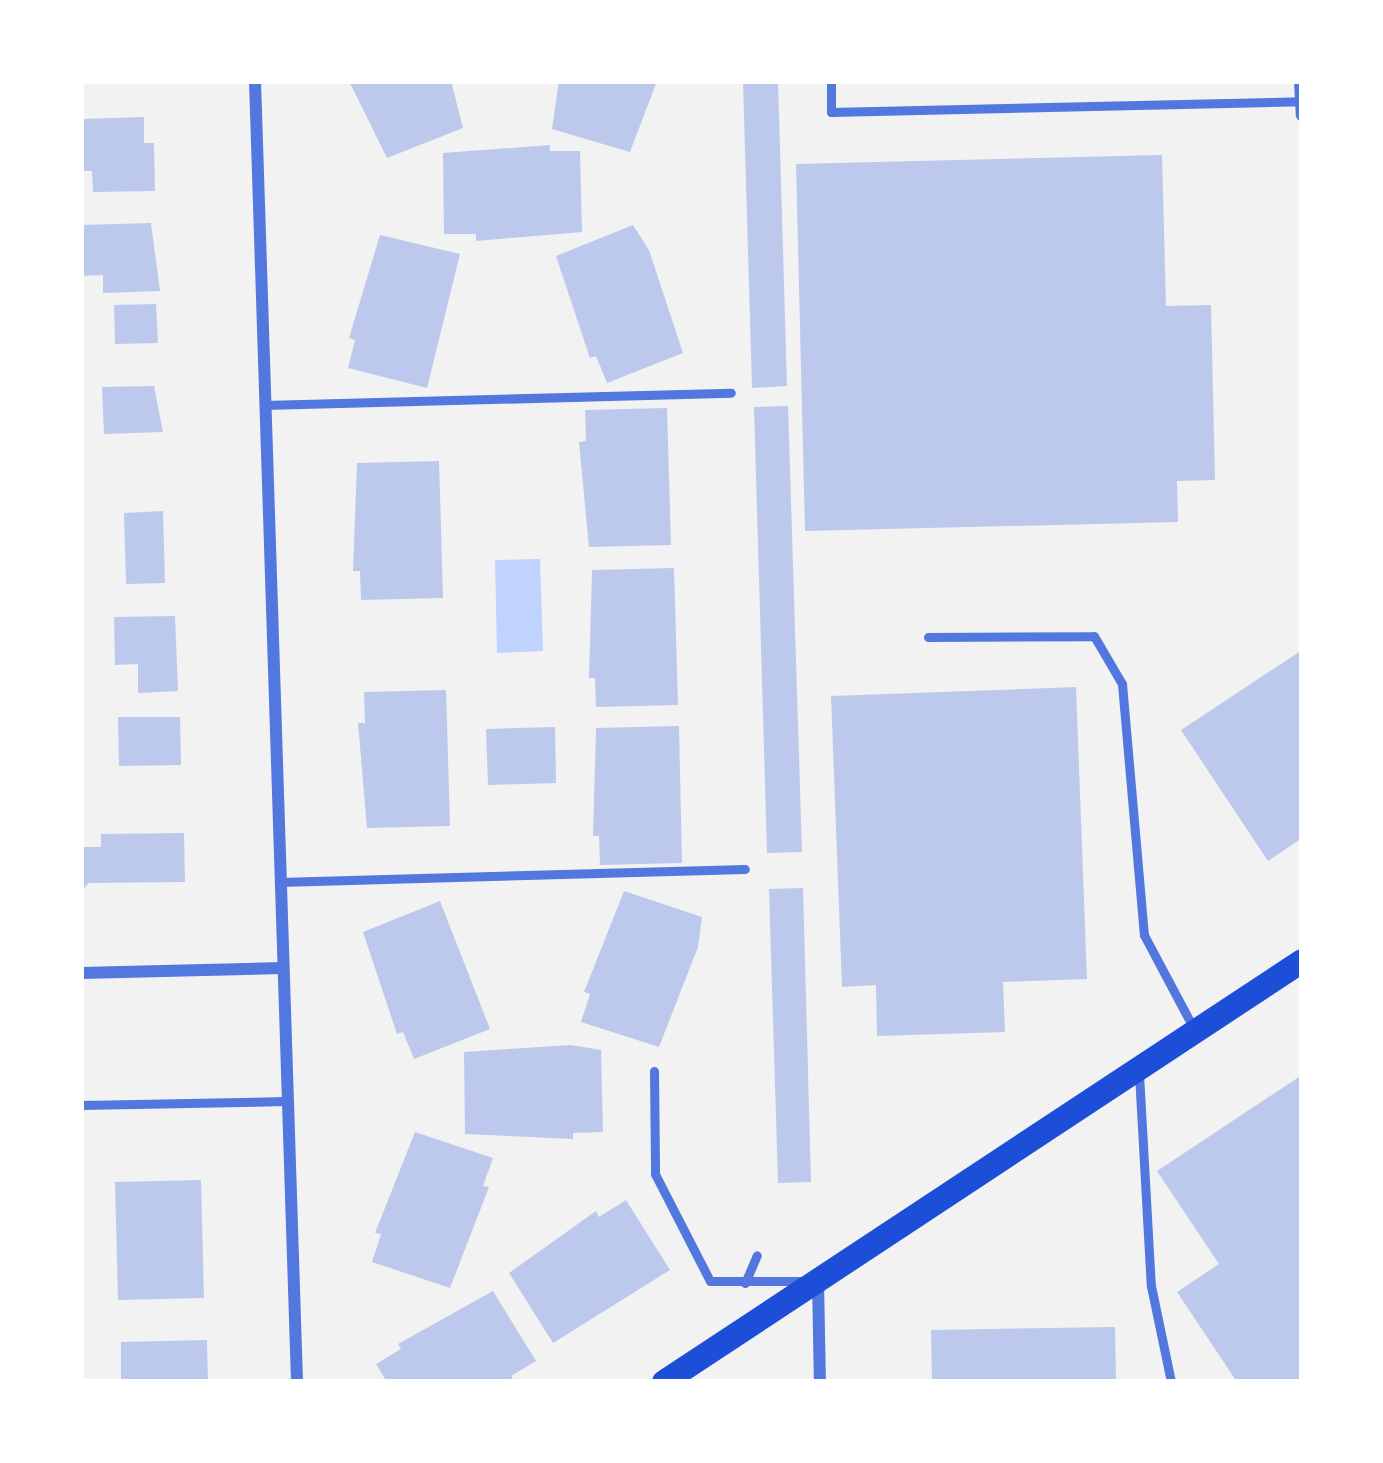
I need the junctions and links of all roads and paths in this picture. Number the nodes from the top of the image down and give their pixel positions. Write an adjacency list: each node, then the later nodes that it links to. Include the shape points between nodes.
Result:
1 (255, 81): 7 (street)
2 (830, 81): 4 (lane, via 831,112)
3 (1300, 81): 4 (street)
4 (1301, 101): 5 (street)
5 (1302, 115)
6 (731, 393): 7 (lane)
7 (264, 405): 10 (street)
8 (928, 637): 14 (lane, via 1094,636 1122,684 1144,935)
9 (746, 869): 10 (lane)
10 (279, 882): 12 (street)
11 (1302, 961): 14 (main road)
12 (282, 968): 13 (street); 17 (street)
13 (81, 973)
14 (1195, 1031): 15 (main road)
15 (1138, 1068): 20 (main road); 25 (lane, via 1150,1286)
16 (654, 1071): 21 (lane, via 655,1174 710,1281)
17 (286, 1101): 18 (lane); 22 (street)
18 (81, 1106)
19 (757, 1256): 21 (lane)
20 (818, 1280): 21 (lane); 23 (main road); 24 (street)
21 (745, 1283)
22 (297, 1382)
23 (664, 1382)
24 (820, 1382)
25 (1172, 1382)

